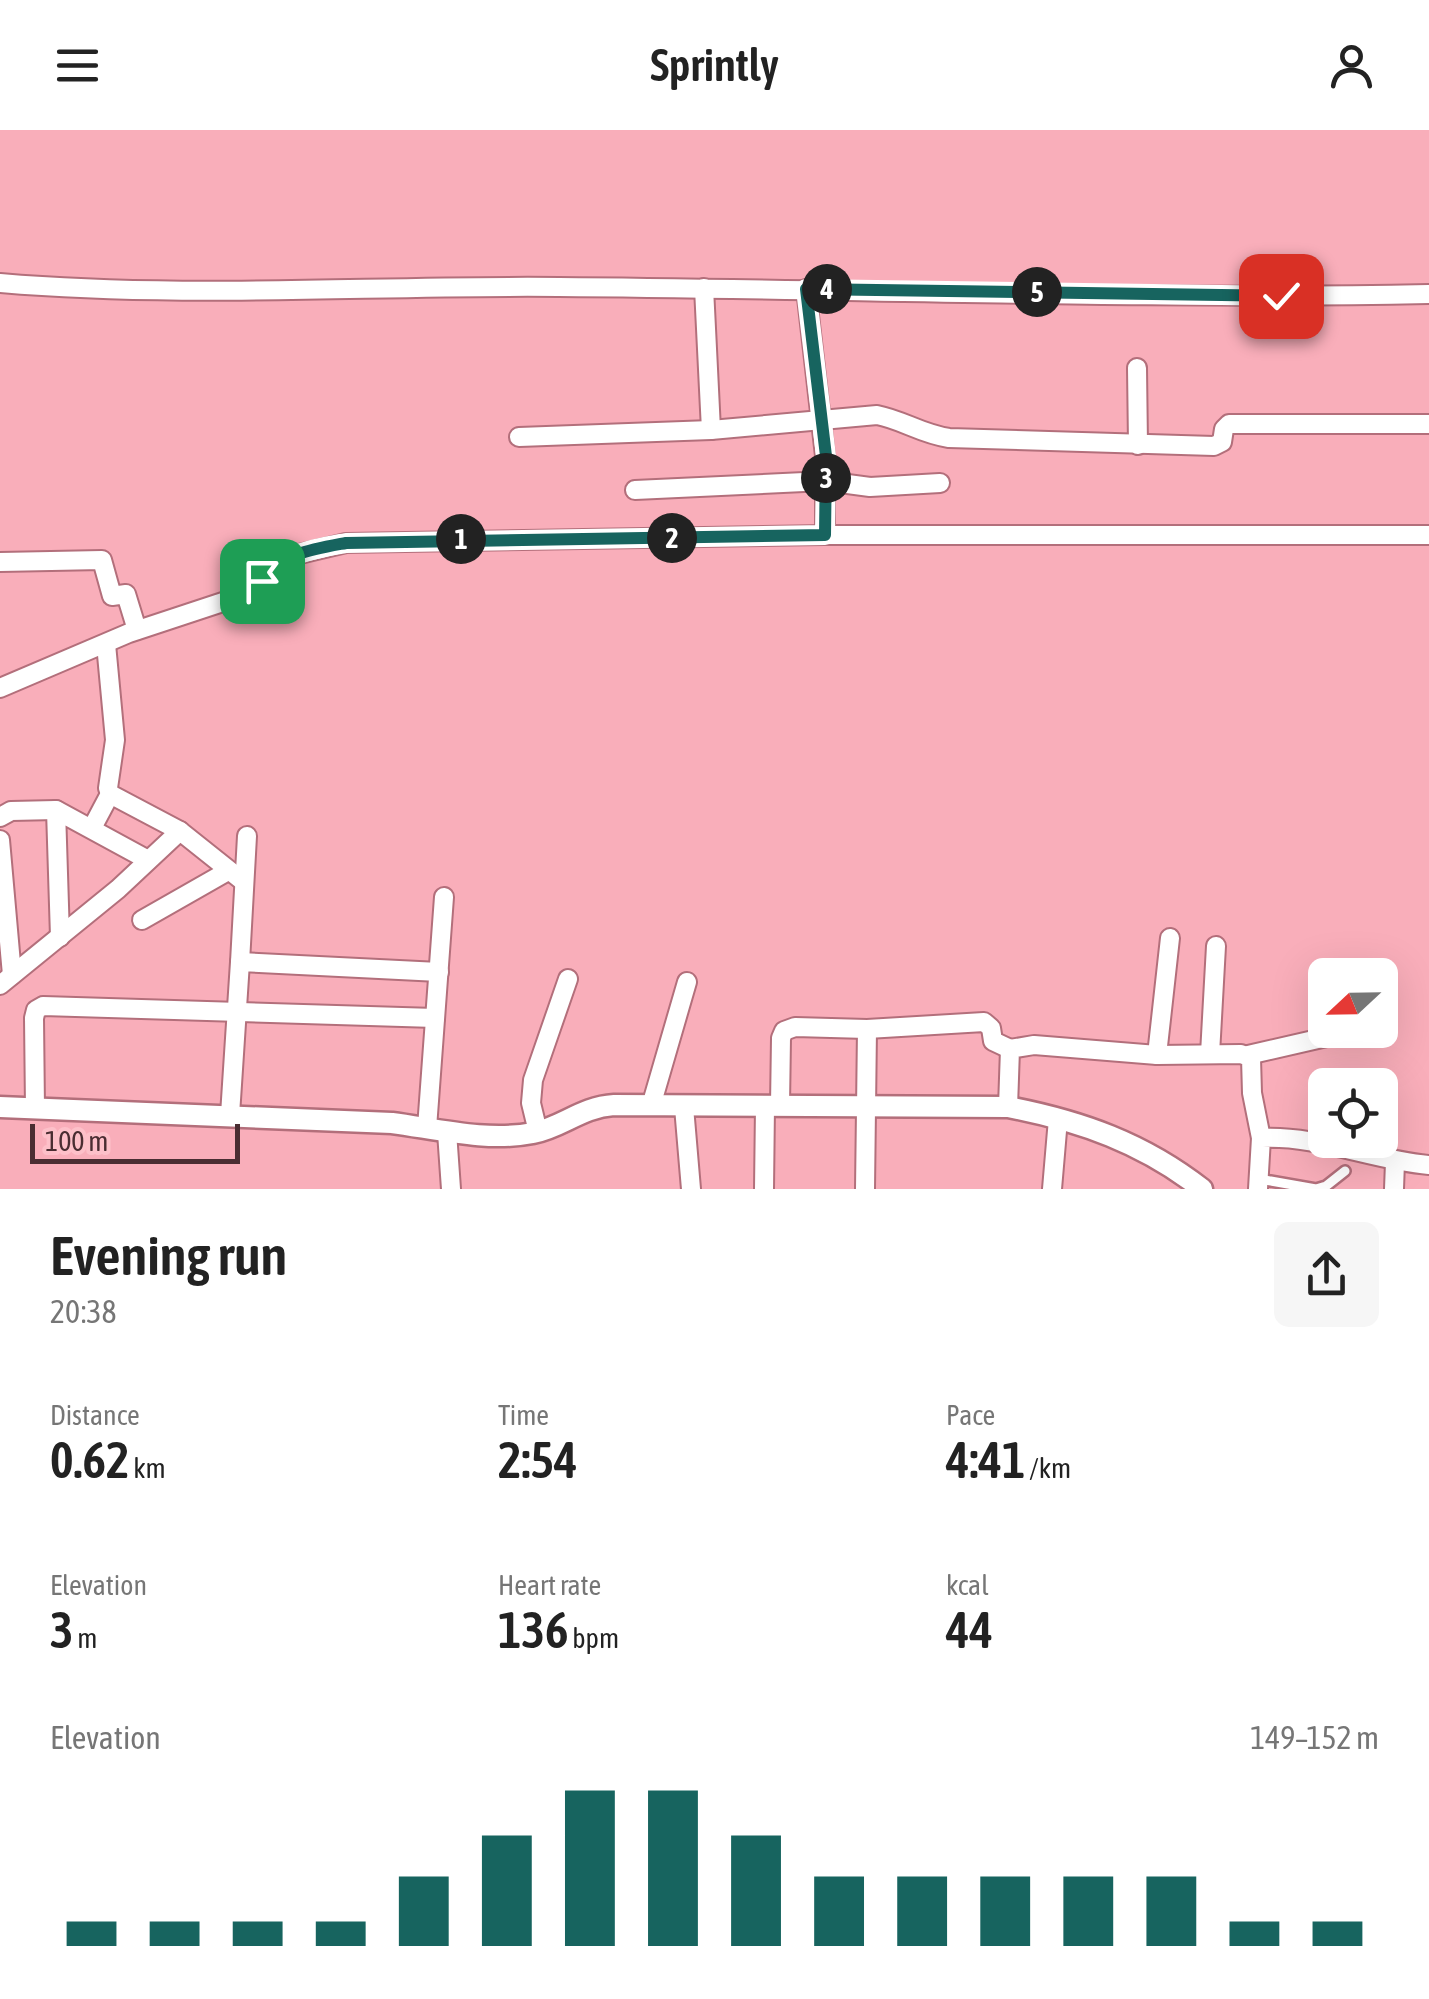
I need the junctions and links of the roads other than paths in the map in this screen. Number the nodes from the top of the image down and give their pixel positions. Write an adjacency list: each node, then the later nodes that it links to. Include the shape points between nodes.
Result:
1 (0, 282): 2 (street, via 88,290)
2 (704, 288): 3 (street); 8 (street)
3 (806, 289): 4 (street); 6 (street)
4 (1429, 294)
5 (1137, 368): 10 (street)
6 (822, 418): 8 (street); 10 (street, via 876,415 949,438); 11 (street)
7 (1429, 424): 10 (street, via 1230,424 1220,445)
8 (711, 430): 9 (street)
9 (518, 437)
10 (1138, 445)
11 (826, 480): 12 (street, via 870,487); 13 (street); 14 (street)
12 (940, 484)
13 (635, 490)
14 (825, 535): 15 (street); 17 (street, via 346,543 291,556 241,596)
15 (1429, 536)
16 (0, 562): 17 (street, via 102,560 112,596 126,594)
17 (137, 630): 18 (street)
18 (106, 644): 19 (street); 20 (street, via 115,732)
19 (0, 688)
20 (110, 794): 23 (street); 24 (street)
21 (56, 810): 22 (street); 23 (street); 32 (street)
22 (0, 817)
23 (92, 828): 27 (street)
24 (180, 831): 27 (street); 28 (street)
25 (247, 836): 29 (street)
26 (0, 840): 38 (street)
27 (148, 860): 32 (street)
28 (228, 870): 29 (street); 31 (street)
29 (244, 882): 35 (street)
30 (444, 897): 36 (street)
31 (142, 920)
32 (60, 937): 38 (street)
33 (1170, 938): 46 (street)
34 (1216, 946): 45 (street)
35 (240, 962): 36 (street); 40 (street)
36 (438, 972): 41 (street)
37 (568, 979): 58 (street, via 532,1080)
38 (6, 980)
39 (687, 982): 48 (street)
40 (236, 1014): 41 (street); 54 (street, via 43,1006 34,1018); 55 (street)
41 (435, 1018): 57 (street)
42 (867, 1029): 44 (street, via 984,1022 993,1041); 49 (street, via 784,1032); 50 (street)
43 (1308, 1042): 47 (street)
44 (1010, 1048): 46 (street); 53 (street)
45 (1210, 1054): 46 (street); 47 (street)
46 (1157, 1055)
47 (1248, 1056): 59 (street)
48 (652, 1106): 52 (street); 58 (street, via 597,1106)
49 (772, 1106): 50 (street); 52 (street); 67 (street)
50 (866, 1106): 53 (street); 68 (street)
51 (0, 1107): 54 (street)
52 (684, 1107): 66 (street)
53 (1008, 1107): 56 (street)
54 (35, 1110): 55 (street)
55 (230, 1115): 57 (street)
56 (1058, 1119): 64 (street, via 1153,1154); 69 (street)
57 (437, 1130): 58 (street); 65 (street)
58 (538, 1132)
59 (1261, 1138): 60 (street, via 1309,1140); 63 (street)
60 (1394, 1162): 61 (street); 70 (street)
61 (1429, 1164)
62 (1345, 1171): 63 (lane, via 1316,1188)
63 (1258, 1184)
64 (1196, 1187)
65 (450, 1189)
66 (691, 1189)
67 (764, 1189)
68 (865, 1189)
69 (1052, 1189)
70 (1394, 1189)

